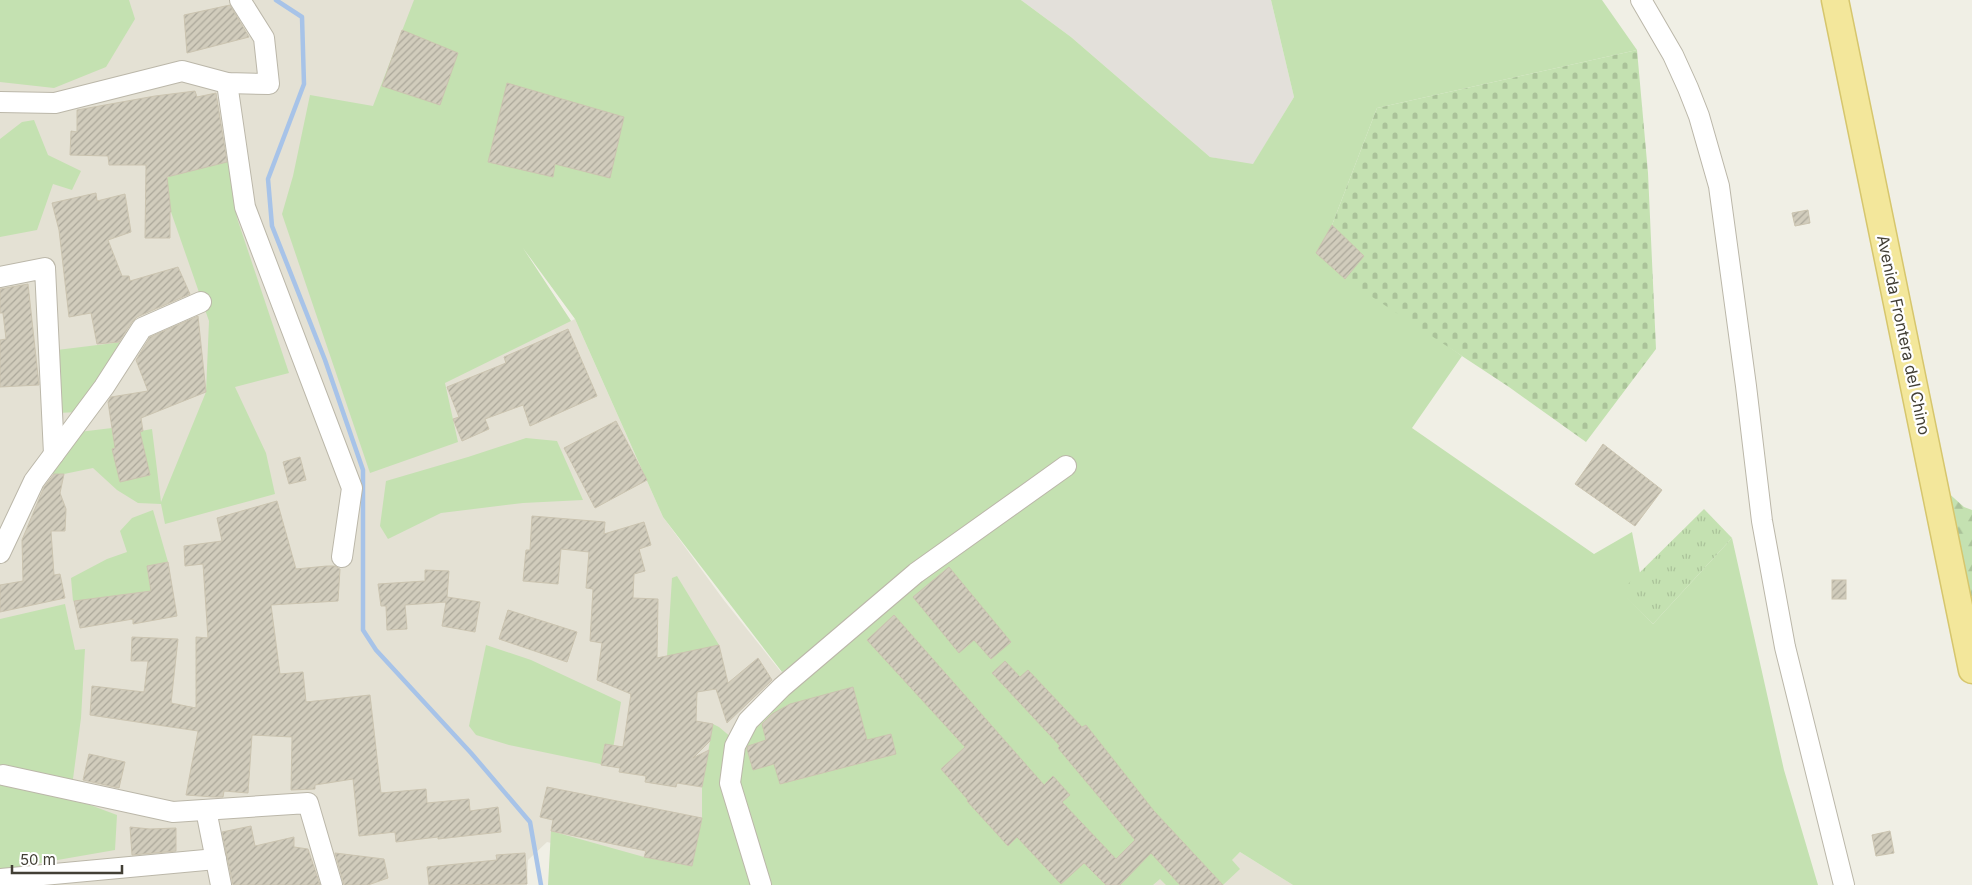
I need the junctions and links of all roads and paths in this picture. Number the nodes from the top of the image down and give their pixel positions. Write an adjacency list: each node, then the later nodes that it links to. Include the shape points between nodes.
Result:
1 (240, 0): 4 (street, via 264,38 269,84)
2 (1641, 0): 20 (street, via 1688,88 1719,186 1762,520 1786,647)
3 (1835, 0): 12 (main road, Avenida Frontera del Chino)
4 (226, 83): 5 (street, via 182,71 55,103); 11 (street, via 245,207 352,488)
5 (0, 102)
6 (0, 277): 8 (street, via 44,268)
7 (200, 302): 8 (street, via 142,328 104,387)
8 (54, 454): 10 (street, via 34,481)
9 (1066, 466): 19 (street, via 916,573 748,721 734,746 730,783)
10 (0, 554)
11 (342, 557)
12 (1972, 670)
13 (1, 777): 14 (street, via 173,812)
14 (206, 810): 15 (street); 18 (street, via 308,803)
15 (216, 859): 16 (street); 17 (street)
16 (0, 879)
17 (221, 885)
18 (332, 885)
19 (761, 885)
20 (1844, 885)

